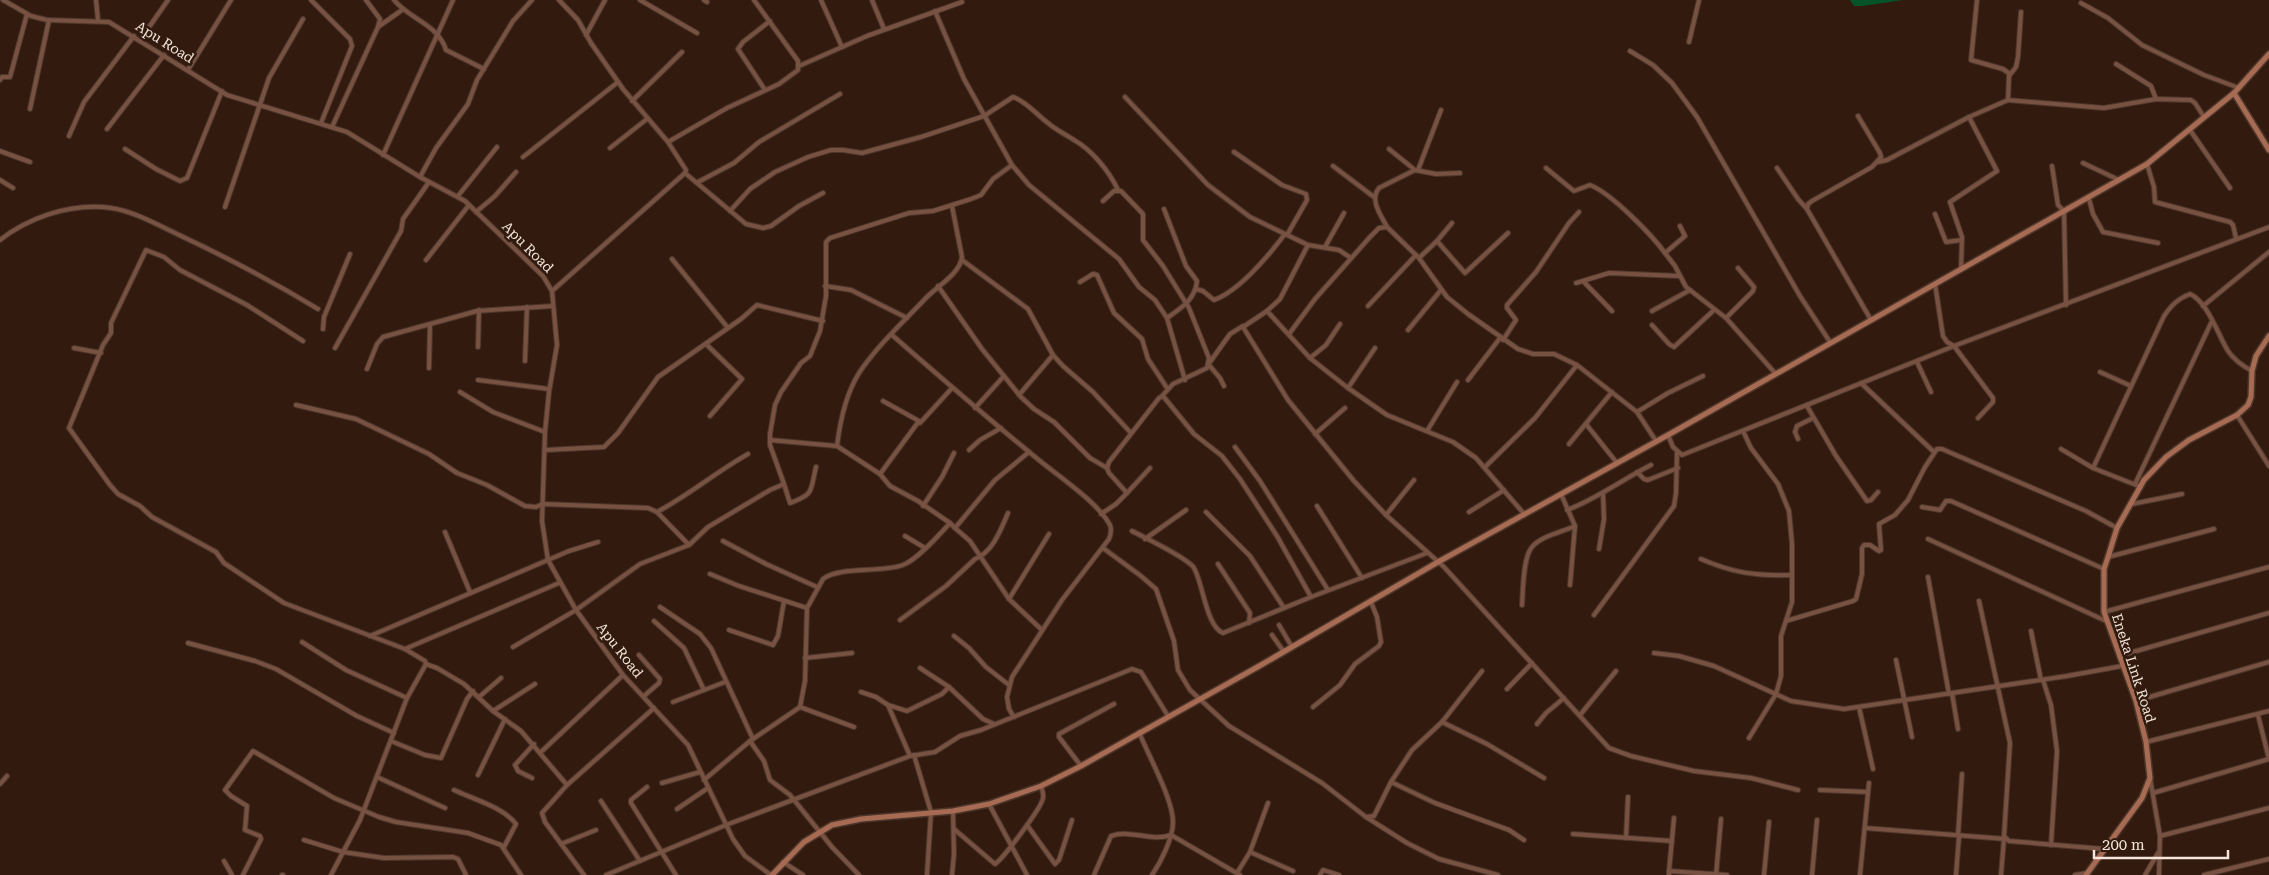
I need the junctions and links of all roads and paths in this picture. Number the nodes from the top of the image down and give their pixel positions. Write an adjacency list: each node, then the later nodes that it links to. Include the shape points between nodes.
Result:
1 (3, 0): 23 (street, Apu Road)
2 (96, 0): 26 (street)
3 (168, 0): 34 (street)
4 (231, 0): 44 (street)
5 (310, 0): 65 (street, via 350,39 352,46)
6 (366, 0): 28 (street, via 380,19)
7 (394, 0): 20 (street)
8 (453, 0): 31 (street)
9 (532, 0): 43 (street, via 513,21)
10 (559, 0): 32 (street, via 578,20)
11 (605, 0): 32 (street)
12 (640, 0): 30 (street)
13 (754, 0): 27 (street)
14 (821, 0): 36 (street)
15 (872, 0): 29 (street)
16 (1698, 0): 35 (street)
17 (1977, 0): 45 (street, via 1971,60)
18 (962, 2): 21 (street)
19 (2081, 3): 48 (street, via 2108,18 2142,45)
20 (402, 10): 28 (street); 31 (street, via 431,27)
21 (935, 11): 29 (street); 60 (street)
22 (2021, 12): 45 (street, via 2016,68)
23 (28, 14): 25 (street, Apu Road); 46 (street, via 10,77)
24 (303, 18): 57 (street, via 276,63)
25 (49, 20): 26 (street, Apu Road); 58 (street)
26 (98, 20): 33 (street, Apu Road, via 109,22)
27 (770, 21): 42 (street); 49 (street, via 738,49)
28 (378, 27): 66 (street)
29 (884, 29): 36 (street)
30 (696, 33)
31 (436, 35): 43 (street, via 444,42 446,50); 78 (street)
32 (586, 35): 47 (street)
33 (134, 36): 34 (street, Apu Road); 69 (street, via 84,102)
34 (140, 40): 39 (street, Apu Road)
35 (1689, 42)
36 (842, 47): 42 (street)
37 (1630, 51): 181 (street, via 1653,65 1672,83 1697,117)
38 (682, 52): 56 (street)
39 (164, 55): 44 (street, Apu Road); 67 (street)
40 (2268, 56): 48 (street)
41 (2116, 64): 54 (street, via 2151,86)
42 (799, 66): 49 (street, via 779,84)
43 (484, 69): 93 (street, via 468,104)
44 (188, 70): 50 (street, Apu Road)
45 (2010, 74): 55 (street)
46 (0, 80)
47 (618, 82): 56 (street); 79 (street)
48 (2239, 88): 51 (street)
49 (765, 90): 70 (street)
50 (222, 91): 57 (street, Apu Road); 73 (street, via 187,178 180,181)
51 (2234, 93): 63 (street); 75 (street)
52 (840, 94): 97 (street, via 759,142 734,163)
53 (1125, 97): 122 (street, via 1208,185 1250,217)
54 (2156, 99): 55 (street, via 2104,108); 63 (street, via 2193,101)
55 (2008, 100): 62 (street)
56 (632, 101): 64 (street)
57 (260, 106): 65 (street, Apu Road); 108 (street)
58 (30, 109)
59 (1441, 110): 89 (street)
60 (984, 116): 84 (street); 100 (street, via 1014,97 1018,98 1091,153); 111 (street, via 862,153 831,150 808,157 775,172 750,190)
61 (1858, 116): 81 (street, via 1880,153)
62 (1969, 117): 81 (street); 125 (street, via 1997,171 1950,202)
63 (2204, 117): 68 (street)
64 (647, 119): 70 (street); 72 (street)
65 (321, 122): 66 (street, Apu Road)
66 (332, 127): 78 (street, Apu Road, via 347,132)
67 (107, 129)
68 (2190, 130): 83 (street); 99 (street)
69 (69, 136)
70 (668, 142): 91 (street, via 685,167)
71 (497, 147): 102 (street)
72 (610, 148)
73 (125, 149)
74 (1389, 149): 89 (street)
75 (2269, 150)
76 (0, 151): 80 (street)
77 (1234, 152): 122 (street, via 1282,184 1306,194 1307,200)
78 (383, 155): 93 (street, Apu Road)
79 (523, 157)
80 (30, 162)
81 (1878, 162): 110 (street, via 1812,201)
82 (2083, 163): 95 (street)
83 (2147, 164): 95 (street); 123 (street, via 2155,202 2230,222 2234,225)
84 (1012, 165): 107 (street, via 993,179 981,195); 164 (street, via 1029,185 1119,260)
85 (1333, 166): 103 (street)
86 (2052, 166): 115 (street, via 2058,202)
87 (1546, 168): 131 (street, via 1574,191 1590,185 1601,191 1616,202)
88 (1777, 168): 110 (street)
89 (1416, 170): 92 (street, via 1436,174); 103 (street, via 1385,184)
90 (516, 172): 112 (street)
91 (685, 173): 97 (street); 150 (street)
92 (1460, 173)
93 (420, 176): 96 (street, Apu Road)
94 (0, 180): 98 (street)
95 (2119, 180): 104 (street)
96 (429, 182): 102 (street, Apu Road); 185 (street, via 403,219 401,231)
97 (698, 182): 111 (street)
98 (13, 188)
99 (2230, 188)
100 (1118, 190): 105 (street); 151 (street, via 1143,214 1143,240)
101 (822, 192): 111 (street, via 763,228 746,224)
102 (458, 196): 106 (street, Apu Road)
103 (1374, 197): 119 (street)
104 (2089, 198): 115 (street); 127 (street, via 2103,232)
105 (1103, 201)
106 (469, 205): 112 (street, Apu Road); 136 (street)
107 (952, 206): 137 (street); 145 (street, via 910,213 830,238 826,242)
108 (225, 207)
109 (1164, 209): 147 (street, via 1186,266 1197,281)
110 (1807, 209): 166 (street)
111 (730, 211)
112 (476, 212): 150 (street, Apu Road, via 543,276)
113 (1344, 212): 129 (street)
114 (1580, 212): 179 (street, via 1507,305 1516,320)
115 (2064, 212): 139 (street); 152 (street)
116 (1935, 214): 125 (street, via 1946,242)
117 (1452, 224): 126 (street)
118 (1680, 226): 131 (street, via 1685,236)
119 (1387, 227): 133 (street); 134 (street, via 1380,228)
120 (2269, 227): 123 (street)
121 (1508, 233): 126 (street, via 1465,273)
122 (1286, 234): 128 (street); 147 (street, via 1228,293 1214,300)
123 (2236, 238): 152 (street)
124 (0, 240): 157 (street, via 35,218 59,211 104,206 122,210 238,263)
125 (1962, 240): 139 (street)
126 (1437, 241): 133 (street)
127 (2158, 243)
128 (1308, 245): 129 (street); 160 (street, via 1285,293)
129 (1325, 246): 134 (street)
130 (2269, 252): 155 (street)
131 (1665, 253): 140 (street)
132 (350, 254): 174 (street, via 324,317)
133 (1417, 256): 148 (street); 154 (street)
134 (1352, 258): 176 (street)
135 (672, 259): 173 (street)
136 (426, 260)
137 (962, 260): 146 (street); 189 (street, via 1028,309)
138 (1738, 268): 165 (street, via 1754,291)
139 (1961, 270): 144 (street)
140 (1679, 276): 142 (street, via 1603,273); 149 (street)
141 (1080, 282): 210 (street, via 1097,275 1114,313 1142,339 1148,359)
142 (1584, 282): 143 (street); 161 (street)
143 (1576, 283)
144 (1935, 284): 166 (street); 183 (street, via 1943,336)
145 (825, 286): 163 (street, via 851,290); 167 (street)
146 (938, 286): 163 (street); 200 (street)
147 (1196, 289): 151 (street)
148 (1441, 290): 175 (street); 179 (street)
149 (1690, 290): 159 (street); 162 (street)
150 (552, 291): 153 (street, Apu Road)
151 (1186, 304): 164 (street); 193 (street, via 1206,347)
152 (2066, 305): 183 (street)
153 (553, 306): 156 (street); 212 (street, Apu Road, via 557,346)
154 (1368, 306)
155 (2203, 306): 168 (street); 208 (street, via 2190,294 2170,307)
156 (527, 307): 158 (street); 191 (street)
157 (318, 309)
158 (479, 310): 170 (street); 186 (street)
159 (1714, 310): 165 (street); 171 (street, via 1674,347)
160 (1267, 311): 172 (street); 176 (street)
161 (1612, 311)
162 (1652, 311)
163 (907, 318): 177 (street)
164 (1167, 318): 203 (street)
165 (1726, 318): 199 (street)
166 (1871, 320): 181 (street)
167 (822, 321): 173 (street, via 757,305); 238 (street, via 810,356 801,363 778,398)
168 (2212, 321): 197 (street, via 2233,357); 264 (street)
169 (1340, 324): 190 (street, via 1326,345)
170 (430, 325): 195 (street); 196 (street, via 382,337)
171 (1652, 325)
172 (1243, 326): 193 (street, via 1230,334); 235 (street, via 1276,383)
173 (728, 328): 182 (street)
174 (323, 329)
175 (1408, 330)
176 (1289, 334): 190 (street)
177 (892, 335): 209 (street); 241 (street, via 854,382)
178 (2269, 336): 197 (street, Eneka Link Road, via 2256,356)
179 (1502, 339): 194 (street, via 1525,352 1554,354); 204 (street)
180 (303, 341): 188 (street, via 247,305 146,250 111,323 111,333)
181 (1830, 342): 199 (street)
182 (706, 344): 225 (street, via 742,379); 244 (street, via 658,377 618,433 604,447)
183 (1954, 346): 192 (street); 227 (street, via 1994,398)
184 (74, 348): 188 (street)
185 (335, 348)
186 (478, 348)
187 (1375, 348): 211 (street)
188 (101, 353): 343 (street, via 69,428 118,494 216,552 224,563 284,603)
189 (1053, 355): 216 (street); 234 (street)
190 (1310, 358): 211 (street)
191 (525, 361)
192 (1916, 362): 206 (street); 215 (street)
193 (1210, 364): 203 (street); 207 (street)
194 (1577, 365): 214 (street); 255 (street, via 1535,418)
195 (429, 368)
196 (367, 369)
197 (2252, 371): 224 (street, Eneka Link Road, via 2251,397 2244,411)
198 (2100, 372): 208 (street)
199 (1775, 373): 236 (street)
200 (1004, 376): 216 (street); 221 (street)
201 (1703, 376): 223 (street)
202 (478, 380): 212 (street)
203 (1185, 380): 210 (street)
204 (1468, 380)
205 (1457, 382): 231 (street)
206 (1861, 383): 220 (street); 247 (street)
207 (1224, 386)
208 (2131, 386): 259 (street)
209 (952, 388): 221 (street); 228 (street)
210 (1168, 388): 217 (street)
211 (1348, 388): 231 (street, via 1387,415)
212 (549, 389): 233 (street, Apu Road)
213 (460, 392): 233 (street, via 499,415)
214 (1612, 392): 223 (street); 229 (street)
215 (1932, 392)
216 (1019, 394): 256 (street, via 1054,422 1090,458)
217 (1162, 396): 234 (street); 320 (street, via 1194,434 1222,456 1240,479)
218 (883, 401): 228 (street)
219 (296, 405): 271 (street, via 356,419 525,506)
220 (1807, 406): 226 (street); 232 (street)
221 (976, 408): 230 (street)
222 (1345, 408): 235 (street)
223 (1637, 412): 239 (street)
224 (2237, 415): 253 (street); 264 (street, Eneka Link Road, via 2189,440 2166,457)
225 (710, 416)
226 (1813, 418): 237 (street, via 1797,426); 266 (street, via 1867,501)
227 (1978, 418)
228 (919, 423): 261 (street)
229 (1586, 424): 240 (street); 251 (street)
230 (1001, 428): 245 (street); 246 (street)
231 (1427, 431): 255 (street, via 1452,442)
232 (1743, 431): 249 (street, via 1682,455); 312 (street, via 1751,448 1778,484 1789,511)
233 (545, 432): 244 (street, Apu Road)
234 (1131, 433): 256 (street)
235 (1315, 434): 283 (street)
236 (1668, 435): 239 (street); 249 (street)
237 (1798, 439)
238 (770, 440): 241 (street); 263 (street)
239 (1656, 441): 251 (street)
240 (1569, 444)
241 (837, 446): 261 (street)
242 (1235, 447): 318 (street)
243 (2061, 449): 259 (street)
244 (546, 450): 271 (street, Apu Road)
245 (969, 450)
246 (1029, 452): 282 (street, via 1081,492); 287 (street, via 995,480)
247 (1934, 452): 288 (street, via 1942,449); 335 (street, via 1908,500 1895,515 1879,524 1881,550 1868,545 1862,548 1862,574 1856,599)
248 (954, 453): 273 (street)
249 (1677, 453): 258 (street)
250 (748, 454): 278 (street)
251 (1617, 463): 269 (street)
252 (1651, 465): 260 (street)
253 (2269, 466)
254 (816, 467): 263 (street, via 807,496 790,503)
255 (1485, 467): 265 (street)
256 (1107, 468): 267 (street)
257 (1150, 468): 267 (street)
258 (1678, 468): 260 (street, via 1648,480); 332 (street, via 1675,500 1668,517)
259 (2093, 468): 264 (street)
260 (1637, 472): 268 (street)
261 (880, 474): 273 (street, via 890,486)
262 (1414, 480): 283 (street)
263 (784, 484): 298 (street, via 708,527)
264 (2138, 486): 272 (street, Eneka Link Road)
265 (1504, 490): 280 (street); 284 (street)
266 (1878, 492)
267 (1127, 493): 282 (street)
268 (1603, 493): 277 (street); 301 (street, via 1604,519)
269 (1561, 494): 277 (street); 284 (street)
270 (2182, 494): 272 (street)
271 (543, 504): 278 (street, via 638,507); 306 (street, Apu Road, via 543,536)
272 (2132, 504): 288 (street, Eneka Link Road)
273 (923, 506): 285 (street)
274 (1317, 506): 314 (street)
275 (1922, 507): 310 (street, via 1940,510 1946,501 1951,501)
276 (1186, 510): 294 (street)
277 (1567, 510): 286 (street)
278 (657, 512): 298 (street)
279 (1206, 512): 328 (street, via 1250,556)
280 (1469, 512)
281 (1008, 513): 303 (street, via 996,540)
282 (1101, 514): 300 (street, via 1112,532)
283 (1386, 515): 302 (street)
284 (1525, 515): 307 (street)
285 (950, 523): 287 (street); 299 (street)
286 (1575, 526): 316 (street); 325 (street, via 1530,548)
287 (955, 528): 303 (street, via 970,541)
288 (2118, 528): 304 (street, Eneka Link Road)
289 (2214, 529): 304 (street)
290 (1132, 531): 294 (street)
291 (445, 532): 319 (street)
292 (1049, 534): 321 (street)
293 (905, 536): 299 (street)
294 (1145, 538): 337 (street, via 1188,560 1194,567 1218,631 1223,633)
295 (1928, 539): 336 (street)
296 (723, 541): 317 (street)
297 (598, 542): 306 (street)
298 (688, 545): 329 (street, via 640,564)
299 (925, 548): 317 (street, via 906,564 890,569 827,576)
300 (1102, 548): 340 (street); 382 (street, via 1156,589 1174,641 1178,670)
301 (1599, 549)
302 (1427, 553): 307 (street); 314 (street)
303 (980, 557): 321 (street); 333 (street)
304 (2108, 557): 310 (street, Eneka Link Road)
305 (1701, 559): 312 (street, via 1743,574)
306 (548, 560): 315 (street, Apu Road); 319 (street)
307 (1438, 562): 324 (street); 358 (street)
308 (1218, 564): 337 (street, via 1250,613)
309 (2269, 567): 330 (street)
310 (2104, 569): 330 (street, Eneka Link Road)
311 (710, 574): 322 (street)
312 (1791, 575): 335 (street, via 1792,602)
313 (1928, 577): 377 (street)
314 (1362, 578): 318 (street)
315 (560, 583): 329 (street, Apu Road); 349 (street)
316 (1570, 585)
317 (817, 587): 327 (street)
318 (1328, 590): 320 (street)
319 (470, 592): 343 (street)
320 (1311, 596): 328 (street)
321 (1009, 599): 340 (street)
322 (784, 601): 327 (street); 339 (street, via 774,645)
323 (1979, 601): 371 (street)
324 (1371, 602): 347 (street); 389 (street, via 1377,617 1379,646 1355,664 1340,685)
325 (1522, 605)
326 (660, 607): 367 (street, via 700,634 711,648)
327 (807, 608): 355 (street)
328 (1284, 608): 337 (street)
329 (576, 610): 348 (street); 364 (street, Apu Road)
330 (2104, 612): 336 (street, Eneka Link Road)
331 (2269, 613): 354 (street)
332 (1594, 615)
333 (900, 620)
334 (654, 621): 373 (street, via 684,648)
335 (1786, 621): 376 (street, via 1781,636 1781,676)
336 (2106, 621): 354 (street, Eneka Link Road)
337 (1249, 623)
338 (1279, 625): 347 (street)
339 (729, 630)
340 (1042, 630): 369 (street)
341 (2032, 631): 366 (street)
342 (1272, 634): 350 (street)
343 (370, 636): 349 (street)
344 (954, 636): 369 (street)
345 (302, 642): 380 (street, via 346,670)
346 (188, 643): 405 (street, via 276,669 357,716)
347 (1292, 646): 350 (street)
348 (513, 647)
349 (405, 648): 359 (street)
350 (1284, 652): 382 (street)
351 (852, 653): 355 (street)
352 (1654, 653): 376 (street, via 1714,666)
353 (639, 655): 378 (street, via 660,679)
354 (2119, 656): 360 (street, Eneka Link Road)
355 (805, 658): 388 (street)
356 (1896, 660): 383 (street)
357 (2269, 662): 384 (street)
358 (1532, 663): 372 (street); 381 (street)
359 (426, 664): 374 (street); 380 (street)
360 (2122, 666): 366 (street); 384 (street, Eneka Link Road)
361 (920, 668): 370 (street)
362 (1482, 671): 399 (street)
363 (1616, 671): 394 (street)
364 (623, 675): 378 (street, Apu Road); 412 (street)
365 (501, 678): 379 (street)
366 (2042, 680): 371 (street); 473 (street, via 2051,705 2057,751)
367 (725, 682): 373 (street); 408 (street)
368 (535, 684): 392 (street)
369 (1009, 685): 397 (street, via 1007,697)
370 (949, 687): 387 (street, via 942,694 907,711); 400 (street, via 983,719)
371 (1997, 687): 377 (street); 467 (street, via 2010,743)
372 (1506, 689)
373 (704, 690): 385 (street)
374 (473, 691): 379 (street); 409 (street, via 441,758)
375 (861, 692): 387 (street)
376 (1776, 694): 390 (street, via 1809,705 1844,709); 407 (street)
377 (1951, 694): 383 (street); 403 (street)
378 (644, 696): 391 (street, Apu Road)
379 (479, 697): 392 (street)
380 (407, 698): 405 (street)
381 (1564, 698): 394 (street); 401 (street)
382 (1200, 700): 396 (street); 450 (street, via 1245,737 1322,783)
383 (1905, 701): 390 (street); 406 (street)
384 (2136, 701): 410 (street, Eneka Link Road)
385 (673, 702)
386 (1114, 704): 415 (street, via 1059,734 1058,737)
387 (888, 705): 413 (street)
388 (800, 707): 402 (street); 408 (street)
389 (1313, 707)
390 (1859, 707): 416 (street)
391 (654, 708): 417 (street, Apu Road, via 688,745); 430 (street)
392 (493, 711): 398 (street)
393 (2269, 711): 395 (street)
394 (1580, 714): 435 (street, via 1614,751 1694,771 1751,778)
395 (2258, 714): 410 (street); 414 (street)
396 (1168, 716): 397 (street, via 1141,672 1132,669); 404 (street)
397 (1014, 717): 400 (street)
398 (506, 719): 411 (street); 419 (street)
399 (1442, 722): 423 (street); 426 (street, via 1412,750)
400 (994, 724): 413 (street, via 969,732 935,752)
401 (1537, 724)
402 (854, 727)
403 (1958, 729)
404 (1139, 732): 415 (street); 463 (street, via 1172,813)
405 (394, 733): 409 (street)
406 (1912, 737)
407 (1749, 738)
408 (752, 740): 425 (street); 441 (street, via 770,780)
409 (391, 741): 421 (street)
410 (2146, 742): 424 (street, Eneka Link Road)
411 (534, 744): 412 (street); 422 (street, via 515,764 515,769)
412 (541, 752): 430 (street)
413 (912, 756): 441 (street); 449 (street)
414 (2269, 759): 438 (street)
415 (1081, 766): 431 (street)
416 (1873, 769)
417 (700, 772): 425 (street, Apu Road); 427 (street)
418 (1962, 774): 465 (street)
419 (478, 775)
420 (7, 776): 429 (street)
421 (377, 776): 444 (street); 448 (street)
422 (532, 778)
423 (1544, 778)
424 (2150, 778): 438 (street); 475 (street, via 2142,798)
425 (704, 780): 433 (street, Apu Road)
426 (1391, 782): 450 (street, via 1374,816); 469 (street, via 1435,803 1509,830)
427 (662, 783)
428 (1869, 783): 437 (street)
429 (0, 784)
430 (567, 785): 471 (street, via 542,813)
431 (1042, 786): 443 (street); 457 (street, via 1040,807)
432 (647, 787): 477 (street, via 631,803)
433 (708, 788): 446 (street); 456 (street, Apu Road)
434 (454, 790): 474 (street, via 514,821 516,824)
435 (1798, 790)
436 (1820, 790): 437 (street)
437 (1868, 792): 458 (street)
438 (2153, 793): 464 (street)
439 (1628, 797): 466 (street)
440 (601, 801): 482 (street)
441 (793, 801): 456 (street); 461 (street)
442 (1268, 803): 478 (street)
443 (989, 804): 447 (street); 472 (street)
444 (445, 808)
445 (2269, 808): 464 (street)
446 (677, 809)
447 (953, 810): 449 (street); 459 (street)
448 (364, 811): 474 (street, via 396,822 468,833); 476 (street); 492 (street, via 334,798 253,751 225,790 247,806 245,830 261,839)
449 (931, 812): 461 (street, via 861,819); 502 (street)
450 (1366, 817): 485 (street, via 1439,859)
451 (1674, 818): 470 (street)
452 (1721, 819): 489 (street)
453 (1072, 820): 457 (street, via 1055,864)
454 (1817, 820): 512 (street)
455 (1769, 822): 511 (street)
456 (726, 824): 477 (street); 499 (street, Apu Road, via 745,856)
457 (1027, 825): 472 (street)
458 (1865, 828): 465 (street); 513 (street)
459 (954, 829): 472 (street, via 996,864); 503 (street)
460 (596, 830): 471 (street)
461 (819, 832): 483 (street); 501 (street)
462 (1573, 834): 466 (street)
463 (1171, 835): 487 (street); 488 (street); 505 (street, via 1112,836)
464 (2160, 836): 479 (street)
465 (1958, 837): 467 (street); 514 (street)
466 (1626, 838): 470 (street)
467 (2005, 839): 473 (street); 515 (street)
468 (304, 840): 476 (street)
469 (1524, 840)
470 (1672, 841): 486 (street)
471 (561, 844): 496 (street)
472 (1012, 844): 504 (street)
473 (2050, 845): 475 (street)
474 (504, 847): 495 (street)
475 (2104, 849): 490 (street)
476 (343, 852): 493 (street); 494 (street, via 384,858 453,857)
477 (662, 852): 482 (street); 498 (street)
478 (1250, 852): 484 (street); 488 (street)
479 (2158, 853): 517 (street); 518 (street)
480 (2269, 858): 519 (street)
481 (224, 861): 491 (street)
482 (640, 861): 497 (street)
483 (783, 862): 499 (street); 500 (street)
484 (1293, 871)
485 (1482, 873): 509 (street)
486 (1669, 873): 489 (street)
487 (1153, 874): 506 (street)
488 (1239, 874)
489 (1716, 874): 510 (street)
490 (2087, 874): 516 (street)
491 (232, 875)
492 (243, 875)
493 (331, 875)
494 (466, 875)
495 (521, 875)
496 (584, 875)
497 (606, 875)
498 (676, 875)
499 (771, 875)
500 (803, 875)
501 (859, 875)
502 (927, 875)
503 (952, 875)
504 (1027, 875)
505 (1094, 875)
506 (1158, 875)
507 (1320, 875): 508 (street, via 1323,870)
508 (1339, 875)
509 (1498, 875)
510 (1727, 875)
511 (1764, 875)
512 (1812, 875)
513 (1860, 875)
514 (1956, 875)
515 (2001, 875)
516 (2075, 875)
517 (2145, 875)
518 (2159, 875)
519 (2204, 875)

